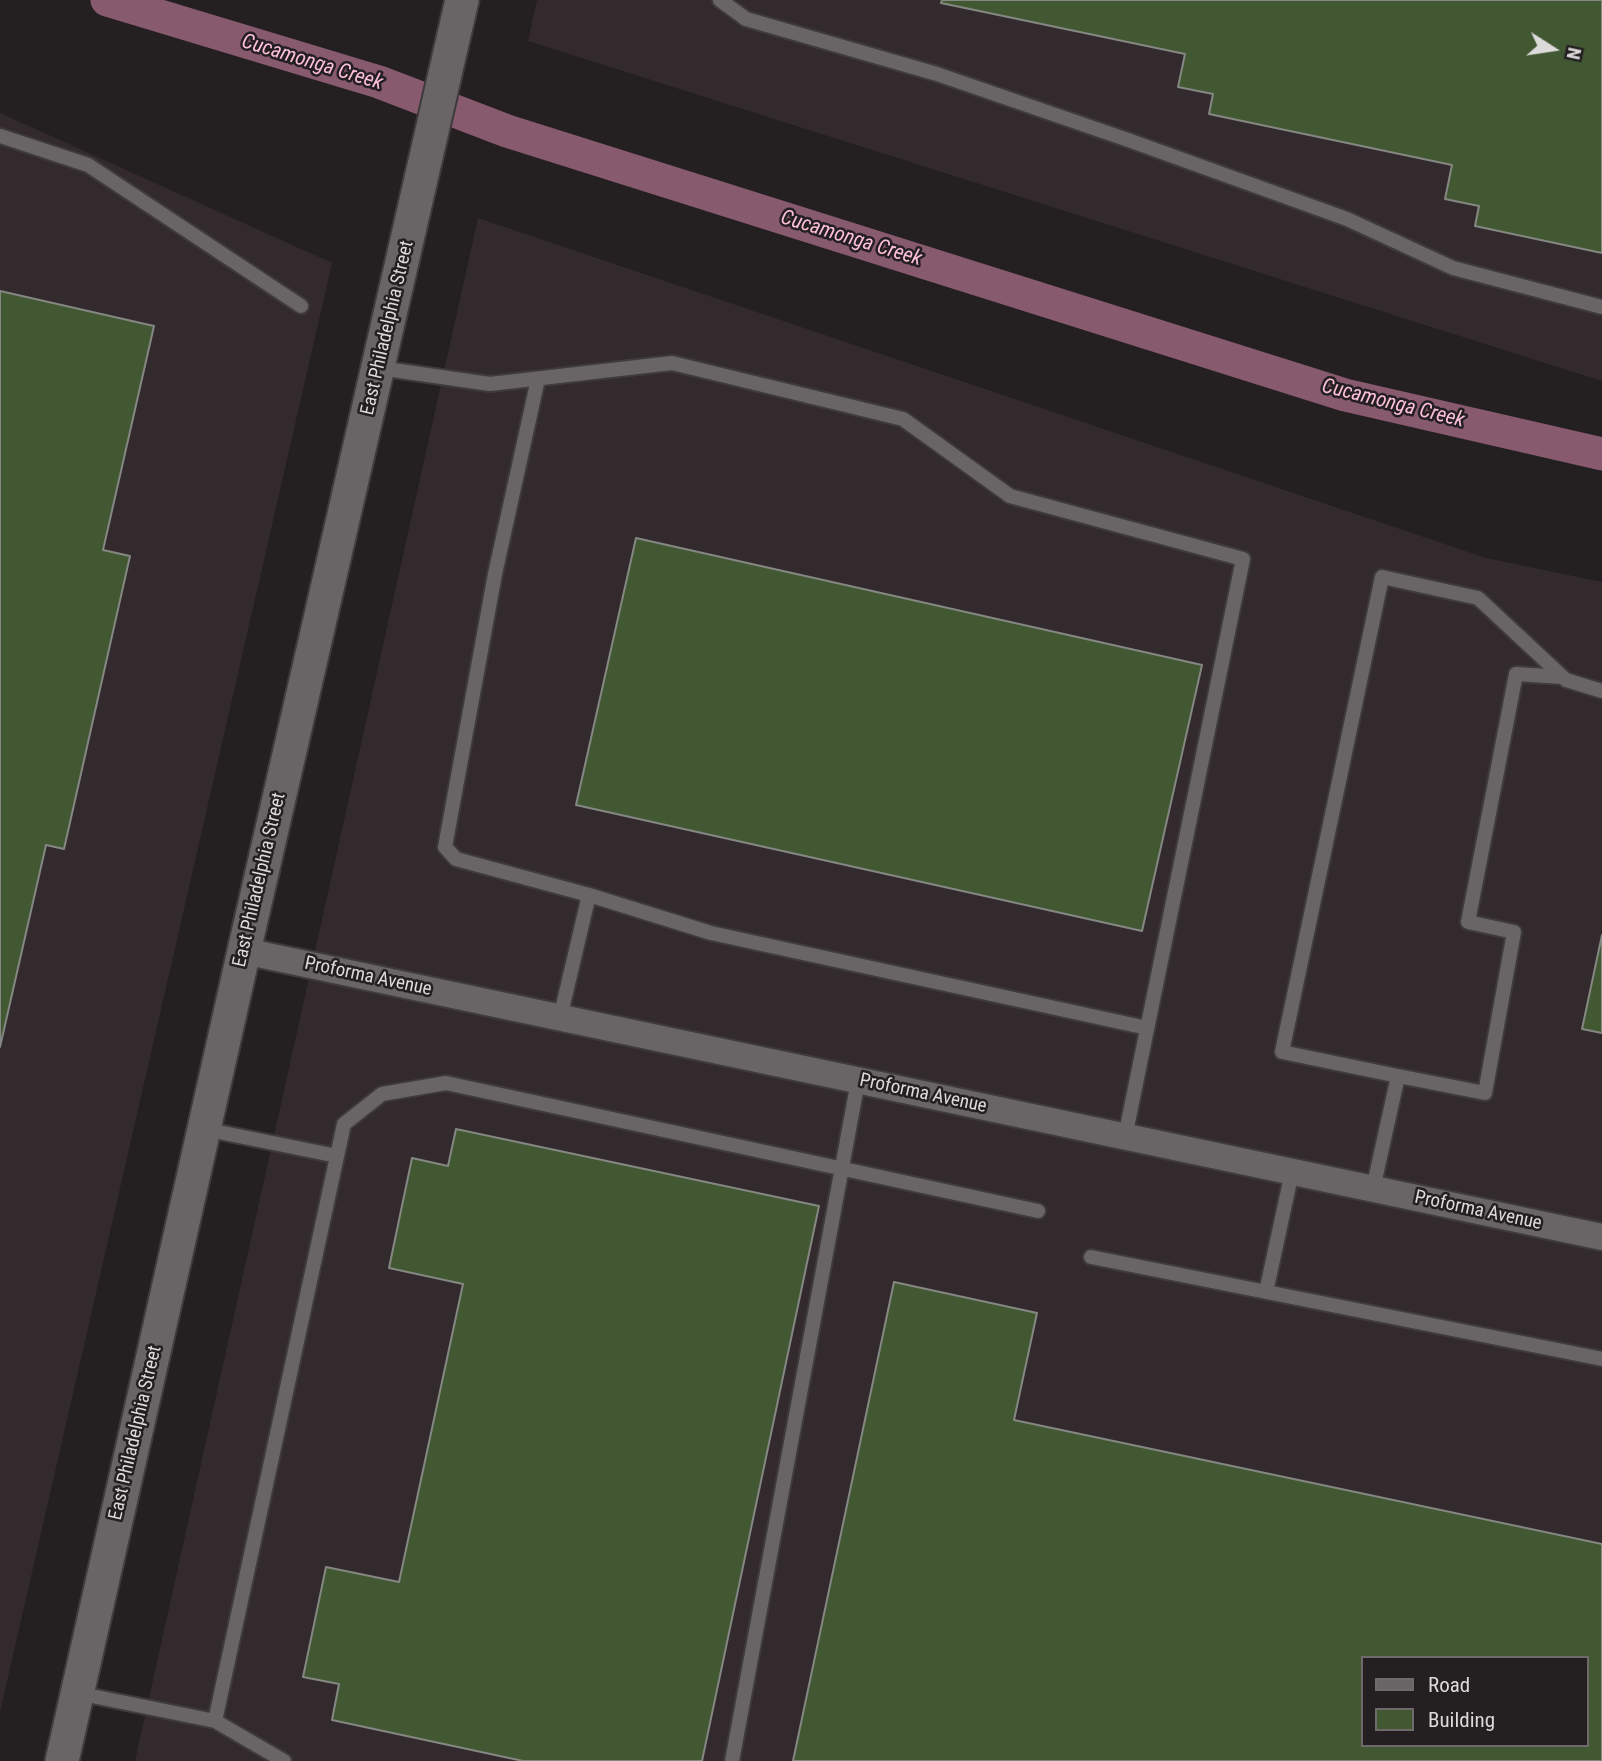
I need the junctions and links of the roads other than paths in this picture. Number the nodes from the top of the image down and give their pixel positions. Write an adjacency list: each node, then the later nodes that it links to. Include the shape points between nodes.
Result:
1 (720, 0): 5 (lane, via 746,19 937,74 1347,219 1453,268)
2 (460, 7): 6 (street, East Philadelphia Street)
3 (3, 136): 4 (lane, via 88,165)
4 (301, 306)
5 (1602, 307)
6 (379, 368): 7 (lane, via 490,384); 11 (street, East Philadelphia Street)
7 (538, 379): 10 (lane, via 495,574 445,847 456,859); 13 (lane, via 671,363 903,419 1010,496 1243,559)
8 (1562, 677): 9 (lane); 14 (lane, via 1516,674 1468,922 1514,932 1485,1093); 14 (lane, via 1478,598 1382,577 1282,1052)
9 (1602, 691)
10 (589, 895): 12 (lane); 13 (lane, via 711,933)
11 (244, 951): 12 (street, Proforma Avenue); 16 (street, East Philadelphia Street)
12 (560, 1018): 15 (street, Proforma Avenue)
13 (1147, 1028): 17 (lane)
14 (1398, 1076): 21 (lane)
15 (858, 1081): 17 (street, Proforma Avenue); 19 (lane)
16 (204, 1129): 18 (lane); 27 (street, East Philadelphia Street)
17 (1125, 1137): 20 (street, Proforma Avenue)
18 (337, 1156): 19 (lane, via 344,1124 382,1094 446,1083); 28 (lane)
19 (841, 1170): 22 (lane); 31 (lane)
20 (1292, 1172): 21 (street, Proforma Avenue); 25 (lane)
21 (1373, 1189): 23 (street, Proforma Avenue)
22 (1038, 1211)
23 (1602, 1237)
24 (1091, 1257): 25 (lane)
25 (1266, 1292): 26 (lane)
26 (1602, 1359)
27 (78, 1693): 28 (lane); 29 (street, East Philadelphia Street)
28 (215, 1721): 30 (lane)
29 (62, 1761)
30 (284, 1761)
31 (732, 1761)

